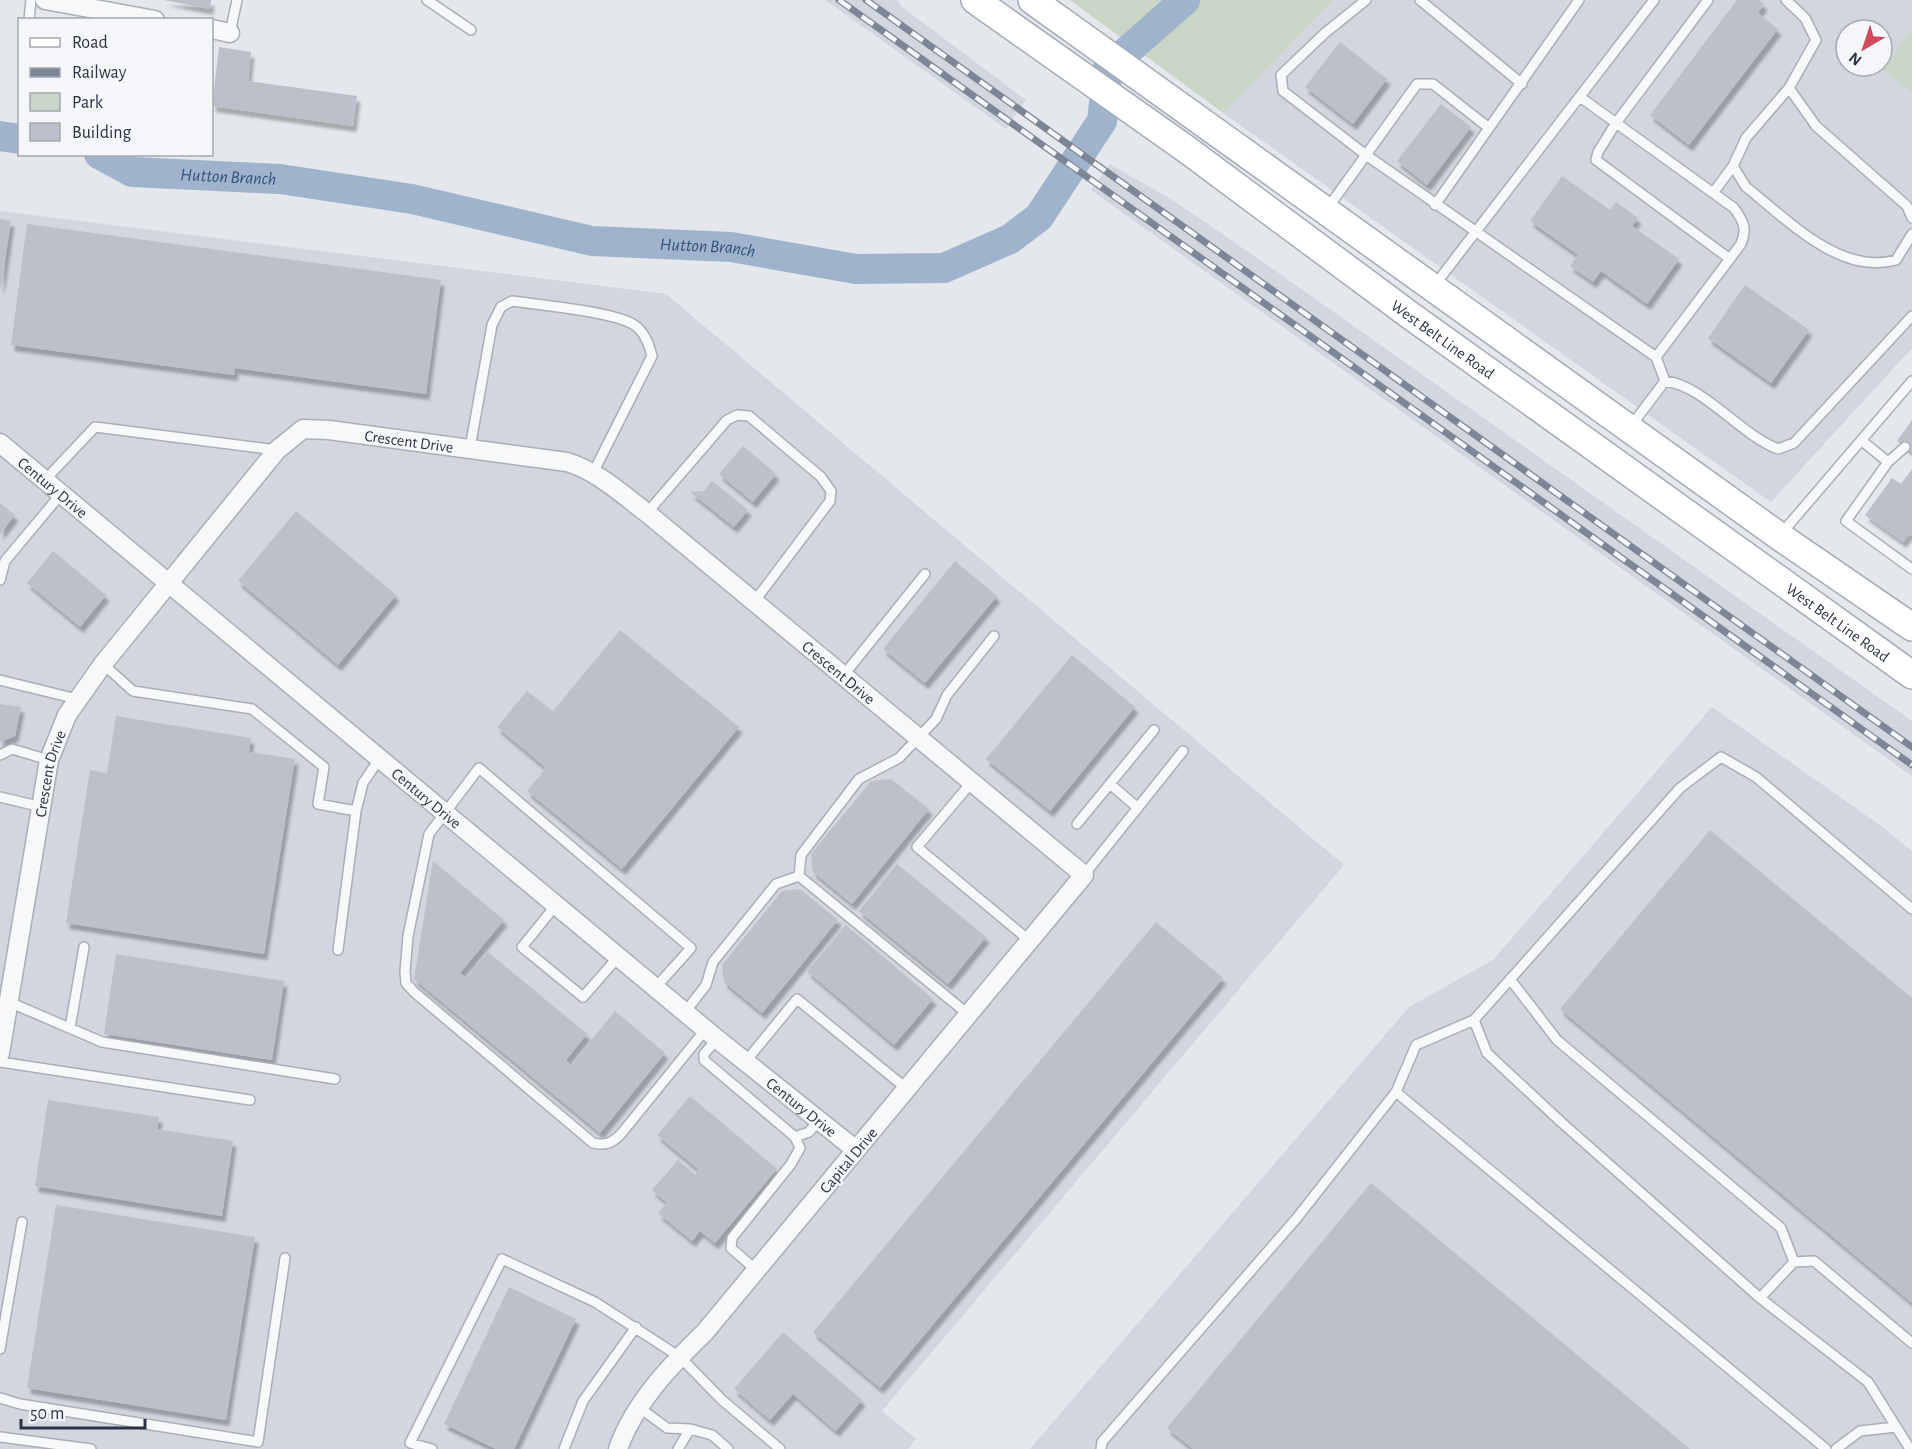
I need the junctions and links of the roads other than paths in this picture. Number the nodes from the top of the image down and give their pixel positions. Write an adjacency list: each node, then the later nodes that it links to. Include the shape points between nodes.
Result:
1 (31, 0): 14 (lane)
2 (45, 0): 13 (street)
3 (237, 0): 18 (lane)
4 (427, 0): 17 (lane)
5 (975, 0): 34 (main road, West Belt Line Road, via 1186,149)
6 (1366, 0): 24 (lane, via 1281,75 1283,91)
7 (1420, 0): 19 (lane)
8 (1579, 0): 19 (lane)
9 (1653, 0): 21 (lane)
10 (1708, 0): 22 (lane)
11 (1785, 0): 20 (lane, via 1805,18 1816,40)
12 (1036, 3): 28 (main road)
13 (89, 14): 15 (street)
14 (29, 18)
15 (133, 18)
16 (213, 29): 18 (street)
17 (471, 30)
18 (230, 33)
19 (1522, 84): 23 (lane)
20 (1789, 88): 25 (lane, via 1746,138); 29 (lane, via 1816,126 1907,206)
21 (1580, 97): 22 (lane); 30 (lane)
22 (1616, 123): 26 (lane); 32 (lane, via 1596,160)
23 (1489, 128): 24 (lane, via 1433,84 1417,84); 27 (lane)
24 (1366, 155): 27 (lane); 28 (lane)
25 (1733, 166): 26 (lane); 31 (lane, via 1746,187 1816,241 1854,261 1880,265 1896,260)
26 (1713, 193): 32 (lane, via 1734,208 1744,222 1745,234)
27 (1435, 205): 30 (lane)
28 (1325, 211): 33 (main road)
29 (1912, 219)
30 (1476, 233): 33 (lane); 36 (lane)
31 (1912, 234)
32 (1730, 259): 36 (lane)
33 (1433, 288): 34 (main road); 39 (main road)
34 (1411, 316): 51 (main road, West Belt Line Road)
35 (1912, 316): 37 (lane, via 1794,443 1778,449 1760,442 1682,383)
36 (1656, 357): 37 (lane)
37 (1665, 381): 39 (lane)
38 (1912, 381): 40 (lane)
39 (1629, 428): 50 (main road)
40 (1861, 440): 45 (lane); 50 (lane)
41 (0, 443): 47 (street, Century Drive)
42 (1905, 447): 45 (lane)
43 (470, 448): 44 (street, Crescent Drive, via 303,429); 46 (street, Crescent Drive, via 567,462); 46 (lane, via 492,325 501,307 512,301 608,315 635,325 646,337 652,356)
44 (277, 450): 47 (lane, via 95,427); 55 (street, Crescent Drive)
45 (1888, 462): 52 (lane, via 1846,521)
46 (593, 473): 49 (street, Crescent Drive)
47 (45, 480): 48 (street, Century Drive)
48 (61, 494): 54 (lane, via 5,561); 55 (street, Century Drive)
49 (647, 513): 56 (street, Crescent Drive); 56 (lane, via 727,420 736,415 749,416 821,477 831,491 830,501)
50 (1779, 536): 51 (main road); 57 (main road)
51 (1758, 564): 60 (main road, West Belt Line Road)
52 (1912, 569)
53 (925, 574): 61 (lane)
54 (0, 580)
55 (167, 582): 59 (street, Crescent Drive); 68 (street, Century Drive)
56 (754, 602): 61 (street, Crescent Drive)
57 (1912, 627)
58 (994, 636): 65 (lane)
59 (103, 664): 63 (street, Crescent Drive); 75 (lane, via 134,691 252,709 324,767 318,804)
60 (1912, 675)
61 (843, 676): 65 (street, Crescent Drive)
62 (0, 680): 63 (lane)
63 (77, 699): 69 (street, Crescent Drive)
64 (1154, 730): 71 (lane)
65 (918, 739): 70 (street, Crescent Drive); 79 (lane, via 899,758 858,779 801,855)
66 (1183, 751): 74 (lane)
67 (0, 755): 69 (lane, via 12,749)
68 (380, 758): 75 (lane, via 363,783); 76 (street, Century Drive)
69 (49, 760): 73 (street, Crescent Drive)
70 (971, 783): 78 (street, Crescent Drive); 82 (lane, via 917,848)
71 (1110, 784): 74 (lane); 77 (lane)
72 (0, 797): 73 (lane)
73 (42, 807): 88 (street, Crescent Drive)
74 (1138, 808): 78 (lane)
75 (356, 811): 84 (lane)
76 (445, 812): 80 (street, Century Drive); 87 (lane, via 479,768 690,948); 93 (lane, via 429,834 408,936 406,983 593,1143 604,1146 614,1141)
77 (1077, 824)
78 (1084, 875): 82 (street, Capital Drive)
79 (799, 876): 89 (lane, via 776,885 713,962 706,985); 90 (lane)
80 (556, 904): 85 (street, Century Drive); 85 (lane, via 522,947 574,990 583,997)
81 (1912, 909): 86 (lane, via 1756,777 1721,757 1680,788)
82 (1030, 941): 90 (street, Capital Drive)
83 (84, 947): 92 (lane)
84 (338, 950)
85 (619, 956): 87 (street, Century Drive)
86 (1510, 979): 91 (lane); 106 (lane, via 1557,1040 1781,1228)
87 (656, 987): 89 (street, Century Drive)
88 (9, 1002): 92 (lane); 94 (street, Crescent Drive)
89 (686, 1011): 93 (street, Century Drive)
90 (969, 1015): 98 (street, Capital Drive)
91 (1474, 1020): 99 (lane, via 1416,1045); 108 (lane, via 1487,1053)
92 (70, 1028): 97 (lane, via 102,1042)
93 (712, 1034): 95 (street, Century Drive); 102 (lane, via 704,1060)
94 (0, 1053)
95 (746, 1061): 98 (lane, via 797,999); 101 (street, Century Drive)
96 (0, 1062): 100 (lane)
97 (335, 1079)
98 (907, 1089): 103 (street, Capital Drive)
99 (1396, 1092): 125 (lane, via 1296,1219 1101,1442); 126 (lane)
100 (250, 1100)
101 (819, 1120): 102 (lane, via 809,1132); 103 (street, Century Drive)
102 (795, 1137): 107 (lane, via 801,1148 732,1238 731,1248)
103 (856, 1150): 107 (street, Capital Drive)
104 (22, 1222): 111 (lane)
105 (285, 1258): 113 (lane, via 258,1442)
106 (1794, 1262): 108 (lane); 110 (lane, via 1814,1261)
107 (756, 1270): 112 (street, Capital Drive)
108 (1760, 1298): 115 (lane, via 1868,1382)
109 (636, 1328): 112 (lane); 119 (lane, via 595,1302 502,1259 410,1443); 120 (lane, via 583,1401)
110 (1912, 1344)
111 (0, 1349)
112 (680, 1357): 114 (street, Capital Drive, via 658,1380); 124 (lane, via 722,1400)
113 (0, 1398)
114 (640, 1408): 116 (lane, via 667,1428); 121 (street, Capital Drive)
115 (1896, 1427): 127 (lane, via 1860,1431); 128 (lane)
116 (690, 1429): 122 (lane); 123 (lane, via 712,1435)
117 (0, 1437): 118 (lane)
118 (91, 1449)
119 (432, 1449)
120 (564, 1449)
121 (618, 1449)
122 (678, 1449)
123 (728, 1449)
124 (780, 1449)
125 (1101, 1449)
126 (1826, 1449)
127 (1836, 1449)
128 (1910, 1449)

